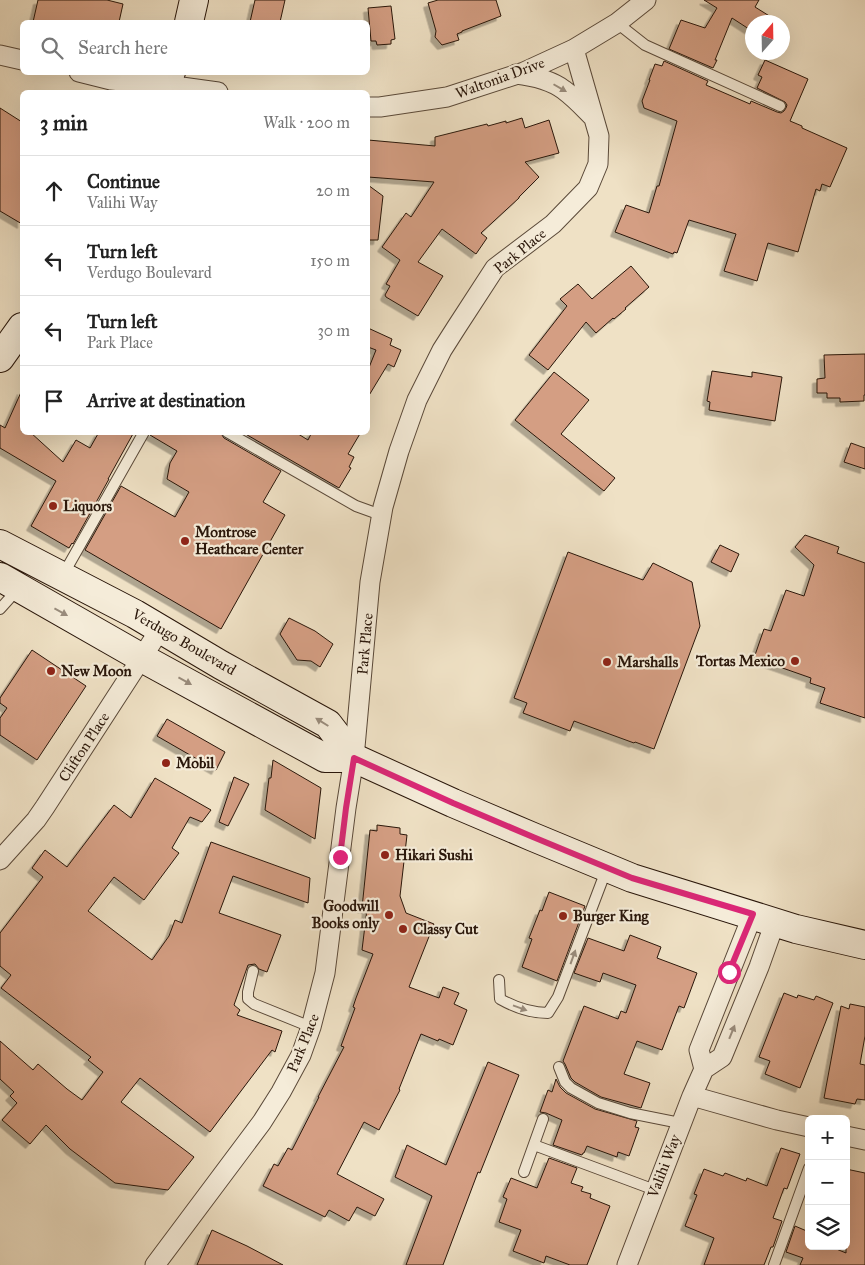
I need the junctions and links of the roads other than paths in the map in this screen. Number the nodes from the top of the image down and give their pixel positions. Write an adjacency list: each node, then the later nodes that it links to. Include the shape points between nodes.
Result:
1 (194, 0): 3 (main road)
2 (646, 0): 4 (street, Waltonia Drive)
3 (189, 20)
4 (617, 23): 5 (street, Waltonia Drive); 12 (lane, via 645,45)
5 (574, 49): 8 (street, Waltonia Drive); 14 (street, Park Place)
6 (0, 55): 7 (street)
7 (20, 60)
8 (516, 74): 13 (street, Waltonia Drive, via 446,97); 14 (street, one-way to 14, via 530,75 564,89)
9 (91, 75): 10 (street, via 111,80)
10 (167, 83): 11 (street)
11 (207, 90)
12 (780, 106)
13 (370, 107)
14 (594, 118): 19 (street, Park Place, via 600,136 598,164 588,188 553,224 496,268 442,350 417,400)
15 (20, 330): 16 (main road)
16 (0, 358)
17 (142, 435): 21 (lane)
18 (233, 435): 19 (lane, via 356,506)
19 (381, 515): 26 (street, Park Place, via 370,582)
20 (0, 544): 21 (main road, Verdugo Boulevard)
21 (63, 575): 24 (main road, Verdugo Boulevard)
22 (9, 583): 23 (lane); 25 (main road, Verdugo Boulevard, one-way to 25)
23 (0, 609)
24 (161, 628): 25 (street, Clifton Place); 26 (main road, Verdugo Boulevard, one-way to 24, via 328,724)
25 (142, 658): 26 (main road, Verdugo Boulevard, one-way to 26, via 325,758); 27 (street, Clifton Place, via 36,820)
26 (354, 758): 28 (main road, Verdugo Boulevard); 33 (street, Park Place, via 325,973)
27 (0, 860)
28 (608, 868): 29 (main road, Verdugo Boulevard); 32 (lane, one-way to 28, via 500,999 524,1010 548,1013 558,997)
29 (764, 918): 30 (main road, Verdugo Boulevard, via 796,929); 35 (street, via 699,1050); 35 (street, Valihi Way, one-way to 29, via 722,1057 758,967)
30 (865, 944)
31 (254, 971): 33 (lane, via 248,999)
32 (499, 980)
33 (311, 1027): 46 (street, Park Place, via 301,1055 262,1122)
34 (559, 1067): 38 (lane, via 564,1082 598,1103 630,1114)
35 (704, 1069): 36 (street, Valihi Way)
36 (692, 1096): 38 (street, Valihi Way); 39 (street)
37 (543, 1119): 42 (lane)
38 (680, 1124): 45 (street, Valihi Way)
39 (805, 1126)
40 (850, 1137): 41 (street)
41 (865, 1140)
42 (534, 1144): 43 (lane); 45 (lane)
43 (524, 1172)
44 (805, 1179): 48 (lane)
45 (655, 1190): 47 (street, Valihi Way)
46 (155, 1265)
47 (627, 1265)
48 (774, 1265)

